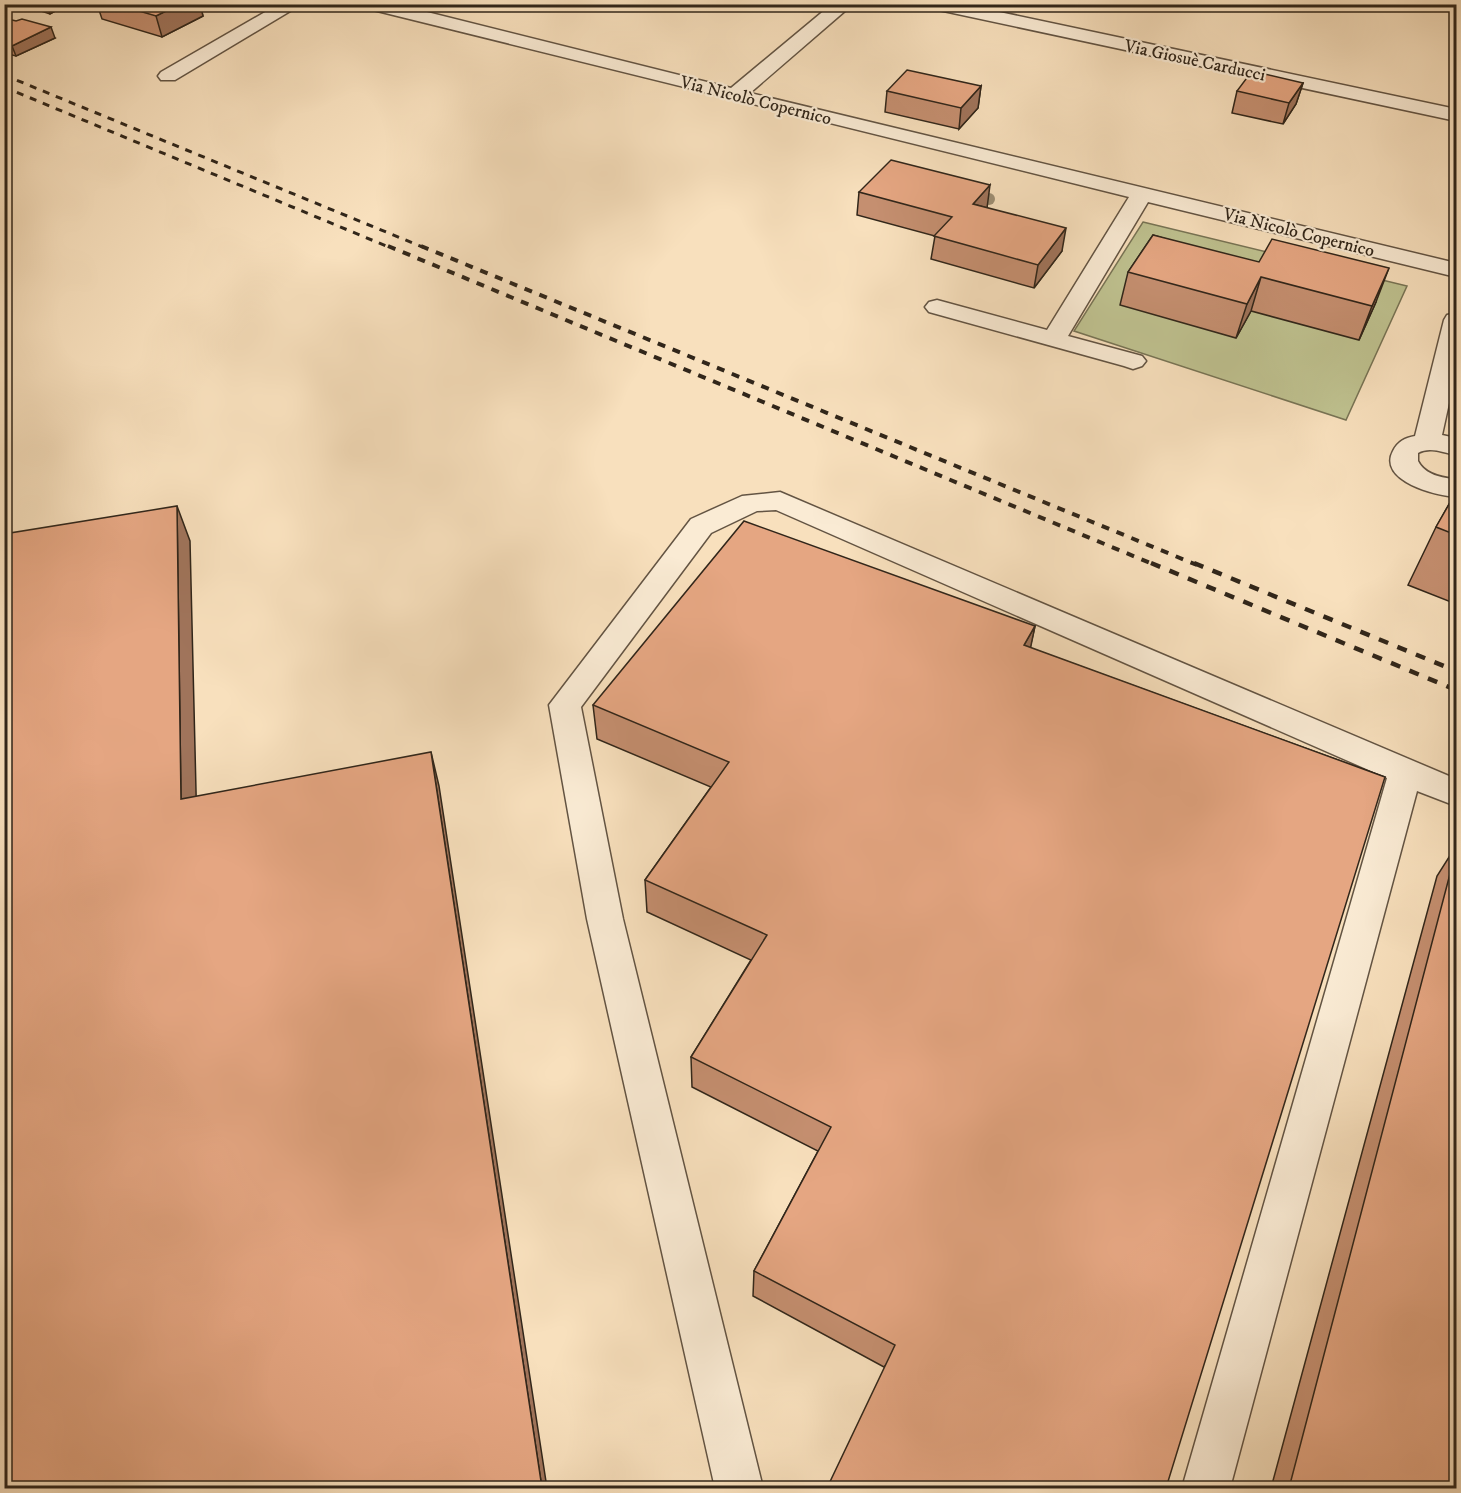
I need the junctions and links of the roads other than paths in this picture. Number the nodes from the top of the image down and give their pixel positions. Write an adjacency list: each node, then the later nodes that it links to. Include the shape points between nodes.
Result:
1 (293, 4): 5 (street)
2 (371, 4): 6 (street, Via Nicolò Copernico)
3 (844, 4): 6 (street)
4 (934, 4): 7 (street, Via Giosuè Carducci)
5 (168, 76)
6 (735, 95): 8 (street, Via Nicolò Copernico)
7 (1456, 115)
8 (1142, 194): 9 (street, Via Nicolò Copernico); 12 (street)
9 (1456, 270)
10 (937, 307): 12 (street)
11 (1456, 320): 14 (street)
12 (1054, 339): 13 (street)
13 (1133, 361)
14 (1427, 442): 15 (street); 16 (street, via 1408,448 1404,454 1408,469 1426,483)
15 (1456, 447)
16 (1456, 488)
17 (1406, 771): 18 (street); 19 (street, via 780,501 752,502 701,526 565,705 605,919); 20 (street)
18 (1456, 793)
19 (739, 1488)
20 (1206, 1488)

